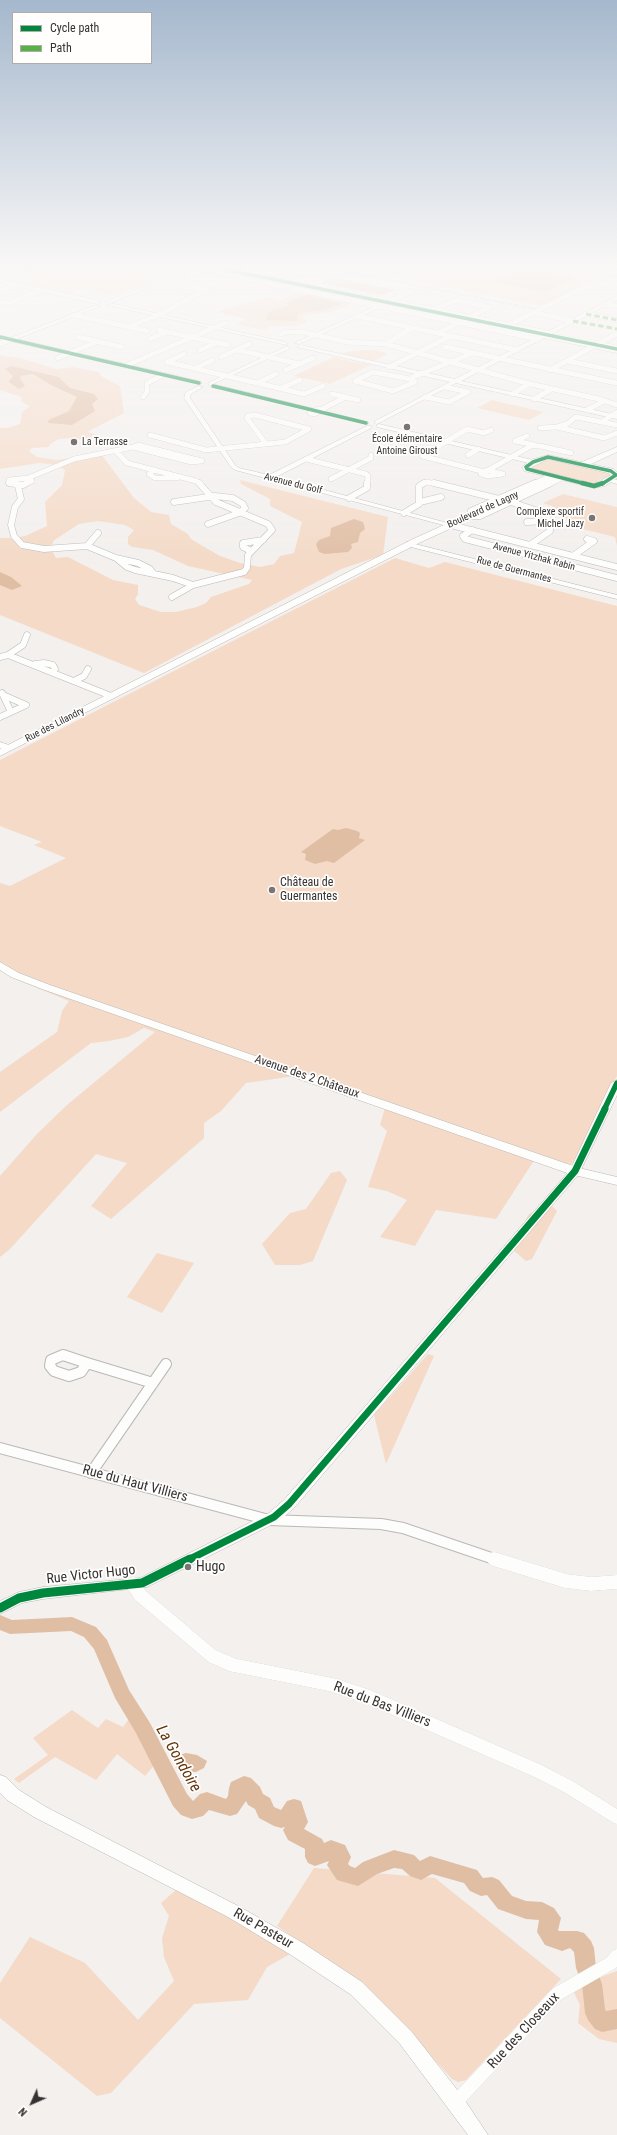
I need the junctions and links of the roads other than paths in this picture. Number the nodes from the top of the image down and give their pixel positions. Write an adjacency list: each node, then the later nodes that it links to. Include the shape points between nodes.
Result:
1 (136, 369): 16 (street)
2 (198, 369): 17 (street)
3 (241, 369): 17 (street)
4 (289, 369): 10 (street)
5 (396, 369): 15 (street)
6 (434, 369): 15 (street)
7 (473, 369): 11 (street)
8 (544, 369): 12 (street)
9 (606, 369): 13 (street)
10 (286, 370)
11 (478, 370): 21 (street); 24 (street)
12 (550, 370): 23 (street)
13 (617, 371)
14 (276, 374): 22 (street)
15 (421, 374): 19 (street); 21 (street)
16 (163, 375): 25 (street); 34 (street, via 147,383 147,392)
17 (226, 376): 22 (street); 26 (street)
18 (395, 376): 19 (street); 28 (street); 28 (street, via 373,372 354,382)
19 (410, 379): 28 (street, via 415,382 396,391)
20 (300, 380): 30 (street)
21 (456, 381): 29 (street); 33 (street)
22 (258, 383): 30 (street)
23 (617, 383)
24 (529, 384): 31 (street); 33 (street)
25 (200, 385): 26 (street); 65 (street, Avenue du Golf, via 188,393 187,398)
26 (212, 385): 43 (street)
27 (323, 386): 30 (street, via 308,393)
28 (373, 387)
29 (444, 387): 36 (street); 36 (street, via 468,392 449,402)
30 (281, 388)
31 (552, 389): 37 (street); 39 (street)
32 (332, 394): 35 (street)
33 (512, 394): 37 (street)
34 (143, 397)
35 (346, 397): 38 (street); 41 (street)
36 (425, 397): 51 (street)
37 (534, 399): 42 (street)
38 (358, 400)
39 (604, 401): 40 (street); 42 (street)
40 (617, 405)
41 (322, 410): 43 (street); 52 (street)
42 (587, 410): 45 (street)
43 (312, 412): 47 (street)
44 (572, 412): 46 (street)
45 (615, 415): 49 (street)
46 (576, 417): 49 (street); 54 (street, via 567,424)
47 (304, 418)
48 (298, 421): 50 (street)
49 (602, 421): 53 (street)
50 (291, 424): 61 (street, via 309,429 285,442); 61 (street, via 255,415 248,416)
51 (378, 424): 52 (street); 60 (street)
52 (367, 425): 76 (street)
53 (617, 425)
54 (557, 427): 55 (street); 57 (street, via 604,438)
55 (540, 428)
56 (491, 430): 60 (street, via 484,433 467,429)
57 (617, 433)
58 (150, 435): 65 (street, via 200,449)
59 (527, 436): 63 (street, via 515,441)
60 (446, 442): 66 (street); 73 (street)
61 (266, 444): 65 (street)
62 (565, 444): 67 (street)
63 (536, 445): 67 (street); 74 (street)
64 (133, 447): 64 (street, via 191,462 202,461 138,445); 69 (street)
65 (221, 448): 84 (street, Avenue du Golf, via 237,469)
66 (478, 449): 72 (street); 74 (street)
67 (553, 449): 70 (street)
68 (617, 449): 79 (main road)
69 (116, 451): 83 (street, via 72,460); 90 (street, via 127,463 154,470 149,474 155,478 168,479 179,476 201,484)
70 (571, 453)
71 (371, 455): 81 (street, via 371,458)
72 (468, 455)
73 (423, 457): 75 (street); 78 (street)
74 (511, 457): 77 (street); 78 (street, via 486,471)
75 (415, 458)
76 (306, 459): 81 (street); 84 (street)
77 (532, 462): 79 (main road, via 548,457); 82 (main road, via 527,469)
78 (454, 464): 80 (street)
79 (583, 465): 86 (main road, via 615,473)
80 (445, 469)
81 (350, 470): 85 (street); 92 (street, via 368,476 367,488)
82 (556, 477): 86 (main road, via 594,486); 93 (street); 96 (street); 99 (main road, Boulevard de Lagny)
83 (28, 478): 87 (street, via 16,478); 89 (street, via 31,479 31,483)
84 (269, 478): 92 (street, Avenue du Golf)
85 (331, 480)
86 (613, 481)
87 (9, 483): 88 (street); 89 (street)
88 (0, 484)
89 (18, 486): 110 (street, via 21,499 14,511 11,525 18,542 36,549)
90 (210, 496): 94 (street); 97 (street); 97 (street, via 241,501 245,508)
91 (441, 497): 95 (street)
92 (349, 498): 98 (street, Avenue du Golf)
93 (499, 499): 95 (street, via 429,482 419,486); 99 (street, via 471,511)
94 (174, 502)
95 (420, 502): 98 (street)
96 (511, 502): 99 (street, via 480,516); 100 (street, via 541,512)
97 (239, 513): 102 (street); 106 (street, via 271,527 272,530)
98 (404, 513): 103 (street, Avenue du Golf)
99 (472, 515): 103 (main road, Boulevard de Lagny)
100 (550, 521): 101 (street); 109 (street, via 550,531)
101 (527, 522)
102 (208, 524)
103 (451, 525): 104 (street, Avenue Yitzhak Rabin); 108 (main road, Boulevard de Lagny)
104 (472, 530): 109 (street, Avenue Yitzhak Rabin); 114 (street, Avenue Yitzhak Rabin, via 463,536 465,539)
105 (98, 534): 110 (street)
106 (263, 540): 111 (street); 111 (street, via 243,543 243,547)
107 (587, 540): 112 (street, via 594,541)
108 (410, 544): 116 (street, Rue de Guermantes); 124 (main road, Boulevard de Lagny)
109 (530, 545): 112 (street, Avenue Yitzhak Rabin)
110 (87, 546): 115 (street, via 116,558 127,567)
111 (251, 550): 115 (street, via 244,572)
112 (573, 556): 113 (street, Avenue Yitzhak Rabin)
113 (617, 567)
114 (617, 578)
115 (193, 585): 117 (street)
116 (617, 596)
117 (172, 598)
118 (27, 635): 119 (street, via 23,645)
119 (8, 655): 120 (street); 122 (street)
120 (0, 658)
121 (88, 669): 122 (street, via 84,676)
122 (74, 681): 124 (street)
123 (2, 693): 125 (street); 125 (street, via 26,705)
124 (111, 696): 128 (main road, Rue des Lilandry)
125 (11, 712): 126 (street)
126 (0, 717)
127 (0, 745): 128 (street)
128 (10, 748): 129 (main road, Rue des Lilandry)
129 (0, 753)
130 (0, 965): 132 (main road, Avenue des 2 Châteaux, via 15,976)
131 (617, 1083): 132 (street, Rue Victor Hugo)
132 (576, 1171): 133 (main road, Avenue des 2 Châteaux); 139 (street, Rue Victor Hugo, via 289,1504)
133 (617, 1181)
134 (87, 1364): 136 (street)
135 (166, 1364): 136 (street)
136 (152, 1383): 138 (street)
137 (0, 1448): 138 (street, Rue du Haut Villiers)
138 (91, 1473): 139 (street, Rue du Haut Villiers)
139 (269, 1520): 140 (street, Rue du Haut Villiers, via 381,1524 402,1528 566,1581 591,1584); 141 (street, Rue Victor Hugo, via 142,1583)
140 (617, 1582)
141 (133, 1584): 142 (street, Rue Victor Hugo, via 43,1593 19,1598); 144 (street, Rue du Bas Villiers, via 140,1595 212,1656 233,1665 333,1685 370,1697 538,1771)
142 (0, 1608)
143 (0, 1782): 146 (street, Rue Pasteur, via 13,1795 40,1812 227,1908 328,1968 356,1988 406,2038)
144 (617, 1817)
145 (617, 1956): 146 (street, Rue des Closeaux, via 611,1963 557,1994)
146 (456, 2102): 147 (street, Rue Pasteur)
147 (479, 2135)

